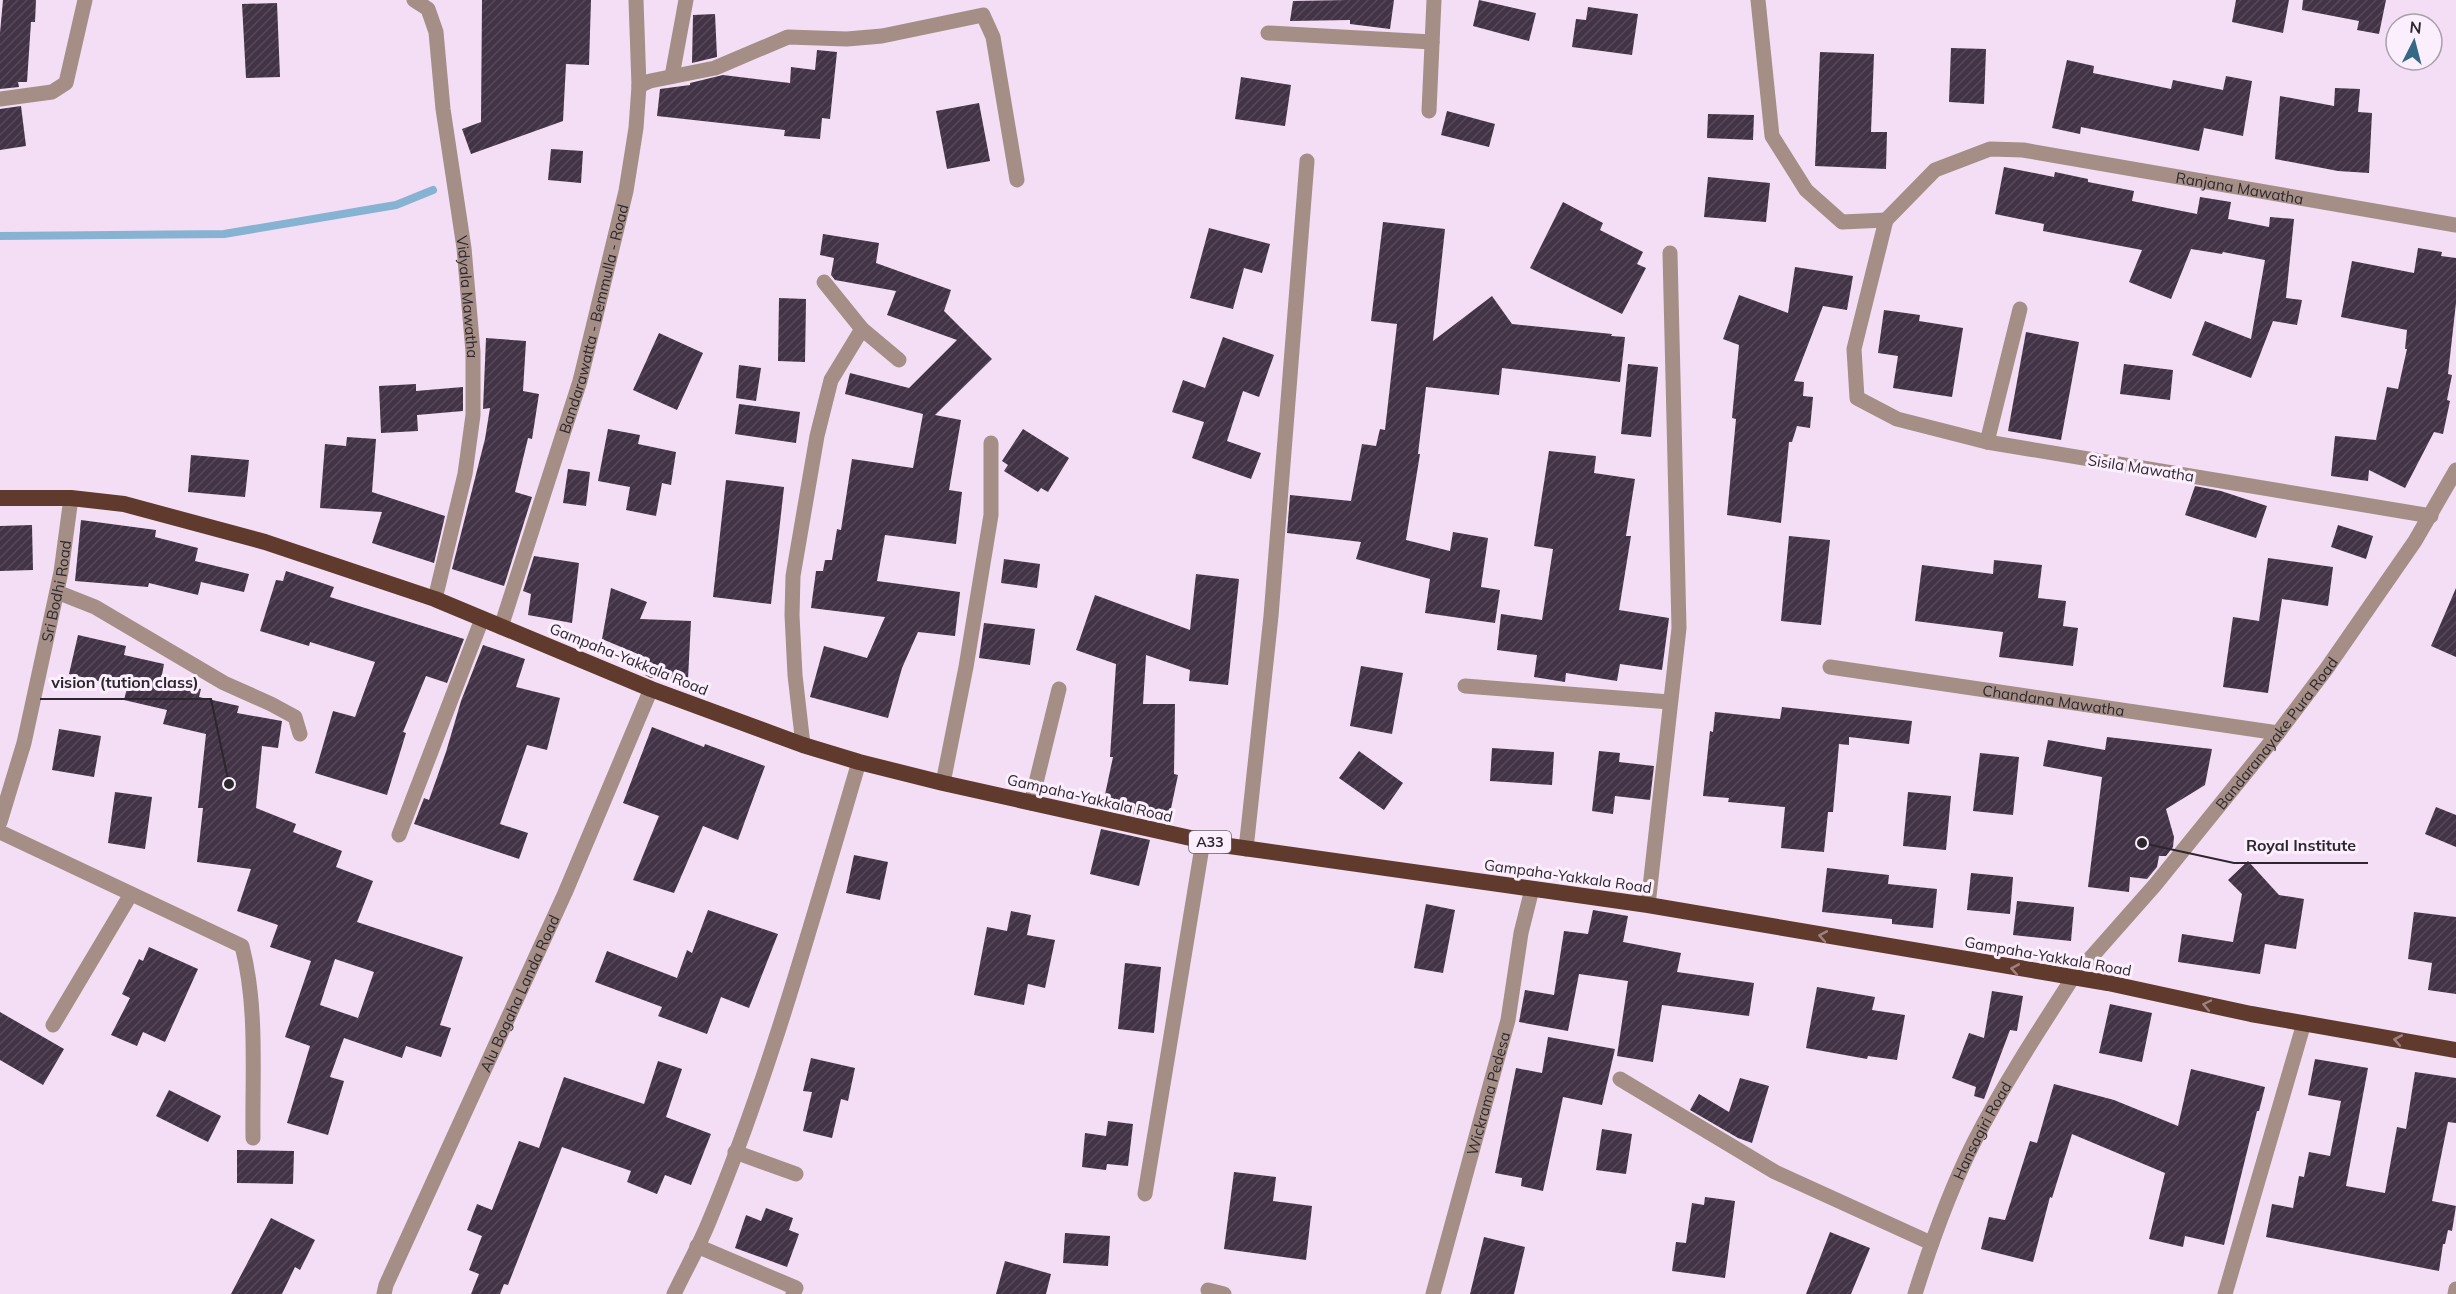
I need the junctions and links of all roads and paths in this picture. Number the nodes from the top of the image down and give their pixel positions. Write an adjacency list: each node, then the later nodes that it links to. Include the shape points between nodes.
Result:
1 (85, 0): 11 (street, via 66,84 52,92)
2 (414, 0): 29 (street, Vidyala Mawatha, via 428,9 436,32 464,248 473,352 473,415 465,474)
3 (636, 0): 10 (street, Bandarawatta - Bemmulla - Road)
4 (686, 0): 9 (street)
5 (1434, 0): 8 (street)
6 (1758, 0): 15 (street, via 1772,136 1806,190 1842,222)
7 (1268, 33): 8 (street)
8 (1432, 42): 12 (street)
9 (672, 76): 10 (street); 14 (street, via 715,68 788,37 882,36 983,15 993,38)
10 (639, 86): 31 (street, Bandarawatta - Bemmulla - Road, via 626,191 580,381)
11 (0, 99)
12 (1430, 111)
13 (1307, 161): 47 (street, via 1271,616)
14 (1017, 180)
15 (1886, 219): 16 (street, Ranjana Mawatha, via 1935,170 1990,149 2023,150); 22 (street, Sisila Mawatha, via 1854,350 1857,398 1897,419)
16 (2456, 225)
17 (1670, 253): 36 (street, via 1679,628)
18 (824, 282): 20 (street)
19 (2020, 309): 22 (street)
20 (862, 328): 21 (street); 39 (street, via 831,380 817,436 793,576 795,675)
21 (899, 360)
22 (1987, 442): 27 (street, Sisila Mawatha)
23 (991, 443): 41 (street, via 991,515)
24 (2456, 470): 27 (street, Bandaranayake Pura Road)
25 (0, 498): 26 (highway, Gampaha-Yakkala Road / A33)
26 (72, 498): 28 (street, Sri Bodhi Road); 29 (highway, Gampaha-Yakkala Road / A33, via 124,504 265,542)
27 (2431, 516): 38 (street, Bandaranayake Pura Road)
28 (57, 592): 37 (street, via 96,607 224,683 295,717); 43 (street, Sri Bodhi Road, via 24,743)
29 (435, 599): 30 (highway, Gampaha-Yakkala Road / A33)
30 (482, 619): 31 (highway, Gampaha-Yakkala Road / A33); 45 (street)
31 (501, 627): 34 (highway, Gampaha-Yakkala Road / A33)
32 (1830, 667): 38 (street, Chandana Mawatha)
33 (1465, 686): 36 (street)
34 (651, 689): 39 (highway, Gampaha-Yakkala Road / A33); 64 (street, Alu Bogaha Landa Road, via 565,893)
35 (1059, 690): 42 (street)
36 (1670, 702): 50 (street)
37 (300, 734)
38 (2278, 734): 51 (street, Bandaranayake Pura Road, via 2155,885)
39 (802, 745): 40 (highway, Gampaha-Yakkala Road / A33)
40 (859, 762): 41 (highway, Gampaha-Yakkala Road / A33); 57 (street, via 753,1106)
41 (943, 783): 42 (highway, Gampaha-Yakkala Road / A33)
42 (1031, 803): 46 (highway, Gampaha-Yakkala Road / A33)
43 (0, 822)
44 (0, 832): 49 (street)
45 (399, 835)
46 (1203, 841): 47 (highway, Gampaha-Yakkala Road / A33); 59 (street)
47 (1246, 849): 48 (highway, Gampaha-Yakkala Road / A33)
48 (1532, 889): 50 (highway, Gampaha-Yakkala Road / A33); 68 (street, Wickrama Pedesa, via 1508,1020)
49 (131, 894): 53 (street); 56 (street, via 242,946 249,972)
50 (1648, 905): 51 (highway, Gampaha-Yakkala Road / A33, one-way to 50)
51 (2072, 979): 52 (highway, Gampaha-Yakkala Road / A33, one-way to 51); 60 (street, Hansagiri Road, via 1973,1145)
52 (2304, 1023): 54 (highway, Gampaha-Yakkala Road / A33, one-way to 52); 70 (street)
53 (53, 1025)
54 (2456, 1050)
55 (1620, 1079): 60 (street, via 1775,1172)
56 (253, 1138)
57 (735, 1152): 58 (street); 61 (street)
58 (796, 1174)
59 (1145, 1194)
60 (1931, 1243): 69 (street, Hansagiri Road)
61 (697, 1246): 65 (street); 66 (street, via 796,1288)
62 (1208, 1290): 67 (street)
63 (2456, 1290): 71 (street)
64 (384, 1294)
65 (674, 1294)
66 (793, 1294)
67 (1224, 1294)
68 (1433, 1294)
69 (1915, 1294)
70 (2225, 1294)
71 (2455, 1294)

